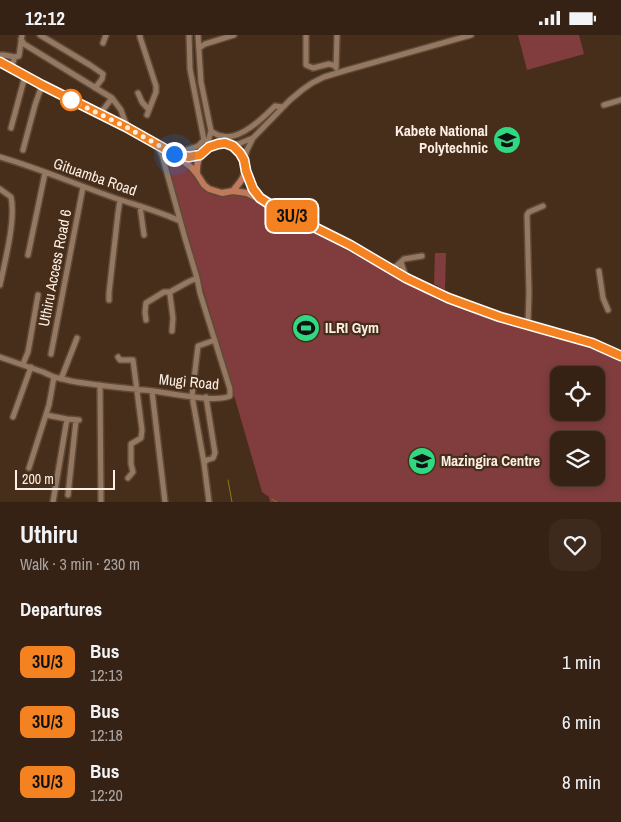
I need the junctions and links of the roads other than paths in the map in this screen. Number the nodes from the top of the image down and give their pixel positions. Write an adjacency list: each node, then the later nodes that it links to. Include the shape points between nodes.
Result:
1 (40, 35): 23 (street, via 103,74)
2 (106, 35): 11 (street)
3 (140, 35): 24 (street, via 156,86 148,113)
4 (189, 35): 21 (street)
5 (198, 35): 12 (street)
6 (234, 35): 12 (street)
7 (306, 35): 16 (street, via 306,65 313,68 329,64)
8 (337, 35): 16 (street)
9 (471, 35): 18 (street)
10 (22, 37): 14 (street, via 19,56); 23 (street, via 24,44)
11 (103, 43)
12 (199, 48): 20 (street)
13 (0, 55): 14 (street)
14 (15, 57): 17 (street)
15 (1, 64): 17 (main road)
16 (336, 66): 18 (street)
17 (11, 68): 19 (main road)
18 (336, 73): 28 (street, via 312,83)
19 (25, 76): 22 (main road); 31 (street)
20 (201, 82): 21 (street); 32 (street)
21 (193, 83): 39 (street, via 204,140 198,146)
22 (42, 85): 29 (main road); 38 (street)
23 (95, 88): 25 (street)
24 (138, 93)
25 (112, 98): 29 (street); 30 (street, via 121,110)
26 (621, 99): 27 (street)
27 (604, 105)
28 (284, 107): 32 (street, via 275,106 251,128 232,136 223,137); 33 (street)
29 (100, 114): 30 (main road)
30 (126, 127): 35 (main road)
31 (11, 129)
32 (211, 131): 34 (street); 37 (street)
33 (253, 138): 36 (street); 42 (street)
34 (225, 143): 36 (main road); 37 (main road)
35 (157, 145): 39 (main road); 53 (street, Mugi Road)
36 (233, 146): 42 (main road)
37 (206, 149): 40 (main road)
38 (23, 150)
39 (173, 154): 40 (main road); 45 (main road)
40 (200, 155): 45 (main road)
41 (0, 157): 44 (street, Gituamba Road)
42 (244, 160): 43 (main road)
43 (246, 171): 48 (main road); 52 (main road, via 253,189)
44 (46, 173): 46 (street, Gituamba Road); 55 (street)
45 (197, 174): 48 (main road, via 209,189 222,193)
46 (83, 187): 49 (street, Gituamba Road); 72 (street, Uthiru Access Road 6)
47 (0, 189): 62 (street, via 12,201)
48 (233, 191): 52 (main road, via 247,193)
49 (120, 200): 50 (street, Gituamba Road); 65 (street)
50 (140, 206): 53 (street, Gituamba Road); 54 (street)
51 (543, 206): 68 (street, via 527,215)
52 (274, 207): 58 (main road)
53 (180, 221): 61 (street, Mugi Road)
54 (144, 235)
55 (28, 255)
56 (422, 255): 57 (street)
57 (401, 262): 58 (street); 60 (street)
58 (392, 270): 60 (main road)
59 (599, 271): 66 (street)
60 (406, 278): 68 (main road, via 448,298)
61 (197, 279): 63 (street); 71 (street, Mugi Road)
62 (0, 285)
63 (170, 292): 67 (street, via 146,303); 69 (street)
64 (38, 295): 76 (street)
65 (109, 300)
66 (608, 310)
67 (146, 320)
68 (528, 324): 73 (main road)
69 (172, 331)
70 (77, 338): 79 (street)
71 (215, 340): 83 (street, via 198,346); 84 (street, Mugi Road, via 230,393 228,397)
72 (51, 353)
73 (621, 355)
74 (0, 357): 76 (street, Mugi Road)
75 (118, 357): 81 (street, via 133,360)
76 (23, 364): 77 (street, Mugi Road)
77 (31, 367): 78 (street, Mugi Road); 86 (street)
78 (54, 377): 79 (street, Mugi Road); 85 (street)
79 (61, 379): 80 (street, Mugi Road)
80 (100, 385): 81 (street, Mugi Road); 93 (street)
81 (138, 390): 82 (street, Mugi Road); 90 (street, via 142,436 131,444 132,472)
82 (152, 391): 83 (street, Mugi Road); 94 (street)
83 (192, 396): 84 (street, Mugi Road); 88 (street)
84 (206, 397): 88 (street, via 215,453)
85 (46, 415): 87 (street); 89 (street)
86 (14, 417)
87 (67, 419): 91 (street, via 78,420); 92 (street)
88 (204, 463): 95 (street)
89 (29, 469)
90 (128, 478)
91 (68, 495)
92 (52, 502)
93 (101, 502)
94 (164, 502)
95 (209, 502)

